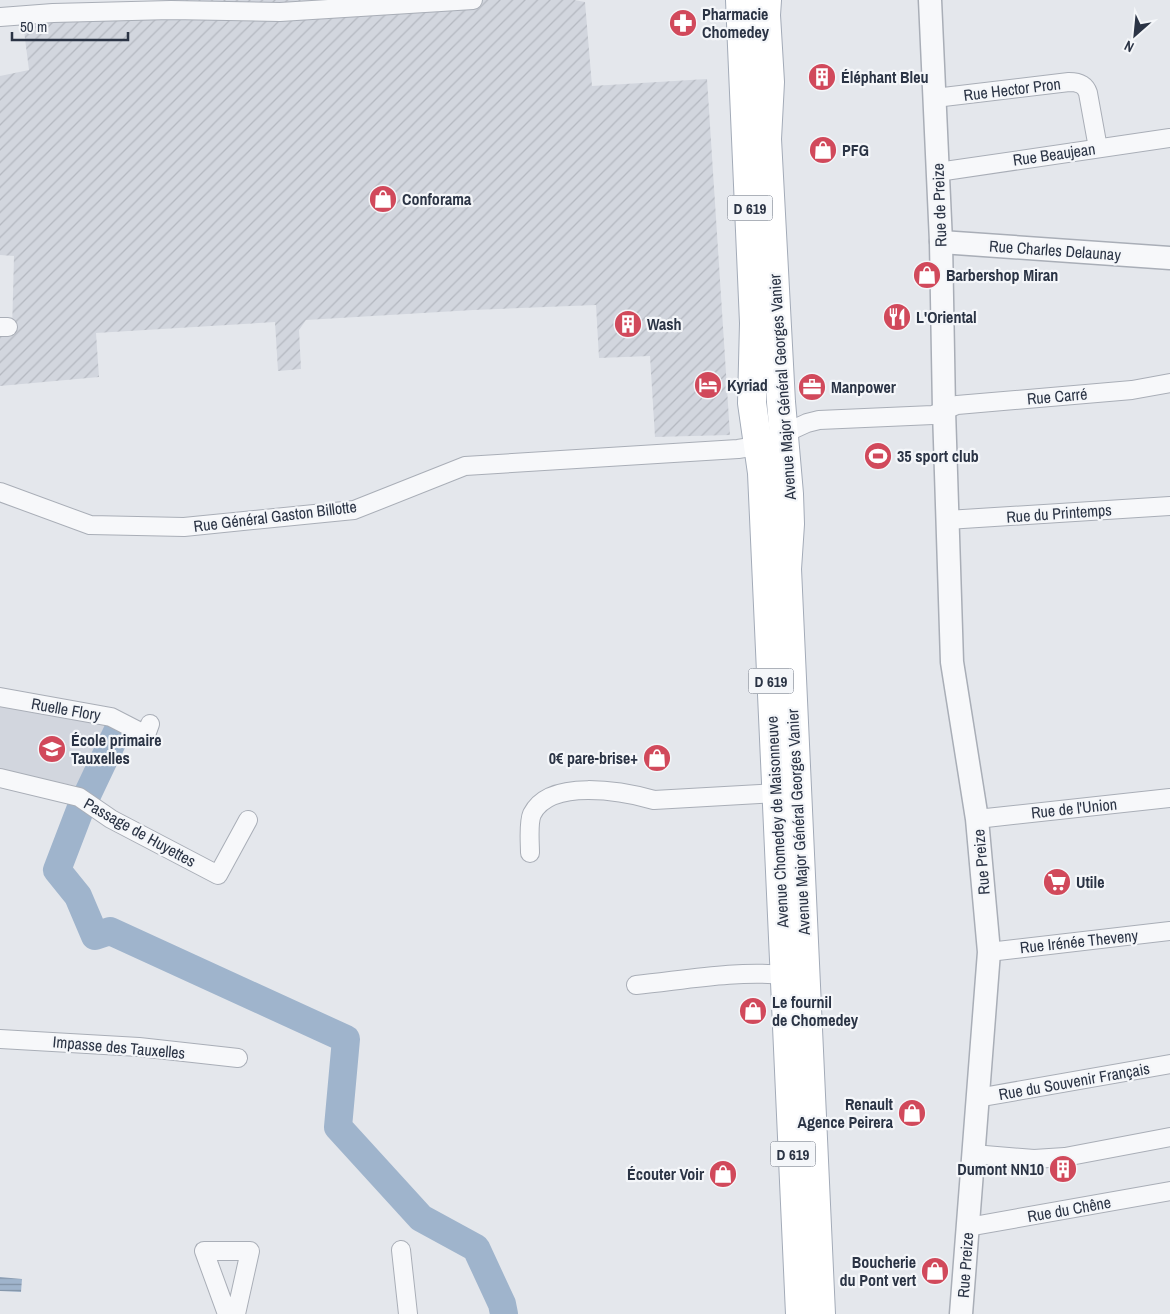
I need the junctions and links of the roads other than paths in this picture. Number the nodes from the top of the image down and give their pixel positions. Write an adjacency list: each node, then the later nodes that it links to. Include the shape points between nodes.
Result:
1 (473, 0): 5 (street, via 280,12 161,10)
2 (740, 0): 15 (main road, Avenue Chomedey de Maisonneuve / D 619, via 754,323 752,403)
3 (767, 0): 14 (main road, Avenue Major Général Georges Vanier / D 619, via 770,82 767,139)
4 (930, 0): 6 (street, Rue de Preize)
5 (0, 17)
6 (935, 98): 8 (street, Rue Hector Pron, via 1080,83 1088,93); 9 (street, Rue de Preize)
7 (1170, 138): 8 (street, Rue Beaujean)
8 (1098, 148): 9 (street, Rue Beaujean)
9 (938, 172): 10 (street, Rue de Preize)
10 (941, 242): 11 (street, Rue Charles Delaunay); 13 (street, Rue de Preize)
11 (1170, 258)
12 (1162, 385): 13 (street, Rue Carré, via 957,405)
13 (944, 410): 14 (street, Rue Carré, via 933,415 819,420); 18 (street, Rue Preize)
14 (785, 433): 15 (street, Rue Général Gaston Billotte); 44 (main road, Avenue Major Général Georges Vanier / D 619, via 790,524 789,598)
15 (757, 446): 16 (street, Rue Général Gaston Billotte, via 465,466 354,510 184,527 90,526); 22 (main road, Avenue Chomedey de Maisonneuve / D 619, via 762,473)
16 (0, 492)
17 (1170, 506): 18 (street, Rue du Printemps)
18 (948, 520): 24 (street, Rue Preize, via 952,662)
19 (0, 697): 20 (street, Ruelle Flory, via 111,717 146,735)
20 (150, 724)
21 (0, 778): 25 (street, Passage de Huyettes, via 84,800 112,819 218,875)
22 (776, 793): 26 (street, via 654,800 636,795 567,791 538,803 531,816); 29 (main road, Avenue Chomedey de Maisonneuve / D 619)
23 (1170, 798): 24 (street, Rue de l'Union)
24 (978, 819): 28 (street, Rue Preize)
25 (248, 820)
26 (530, 853)
27 (1168, 931): 28 (street, Rue Irénée Theveny)
28 (989, 952): 34 (street, Rue Preize)
29 (785, 976): 30 (street, via 721,976); 43 (main road, Avenue Chomedey de Maisonneuve / D 619)
30 (636, 985)
31 (0, 1038): 32 (street, Impasse des Tauxelles, via 138,1047)
32 (238, 1058)
33 (1170, 1064): 34 (street, Rue du Souvenir Français)
34 (978, 1098): 36 (street, Rue Preize)
35 (1170, 1137): 36 (street, via 1034,1160)
36 (973, 1154): 38 (street, Rue Preize)
37 (1170, 1191): 38 (street, Rue du Chêne)
38 (968, 1227): 45 (street, Rue Preize)
39 (401, 1250): 42 (street)
40 (227, 1314): 41 (street, via 204,1251 250,1251)
41 (236, 1314)
42 (408, 1314)
43 (800, 1314)
44 (821, 1314)
45 (961, 1314)

